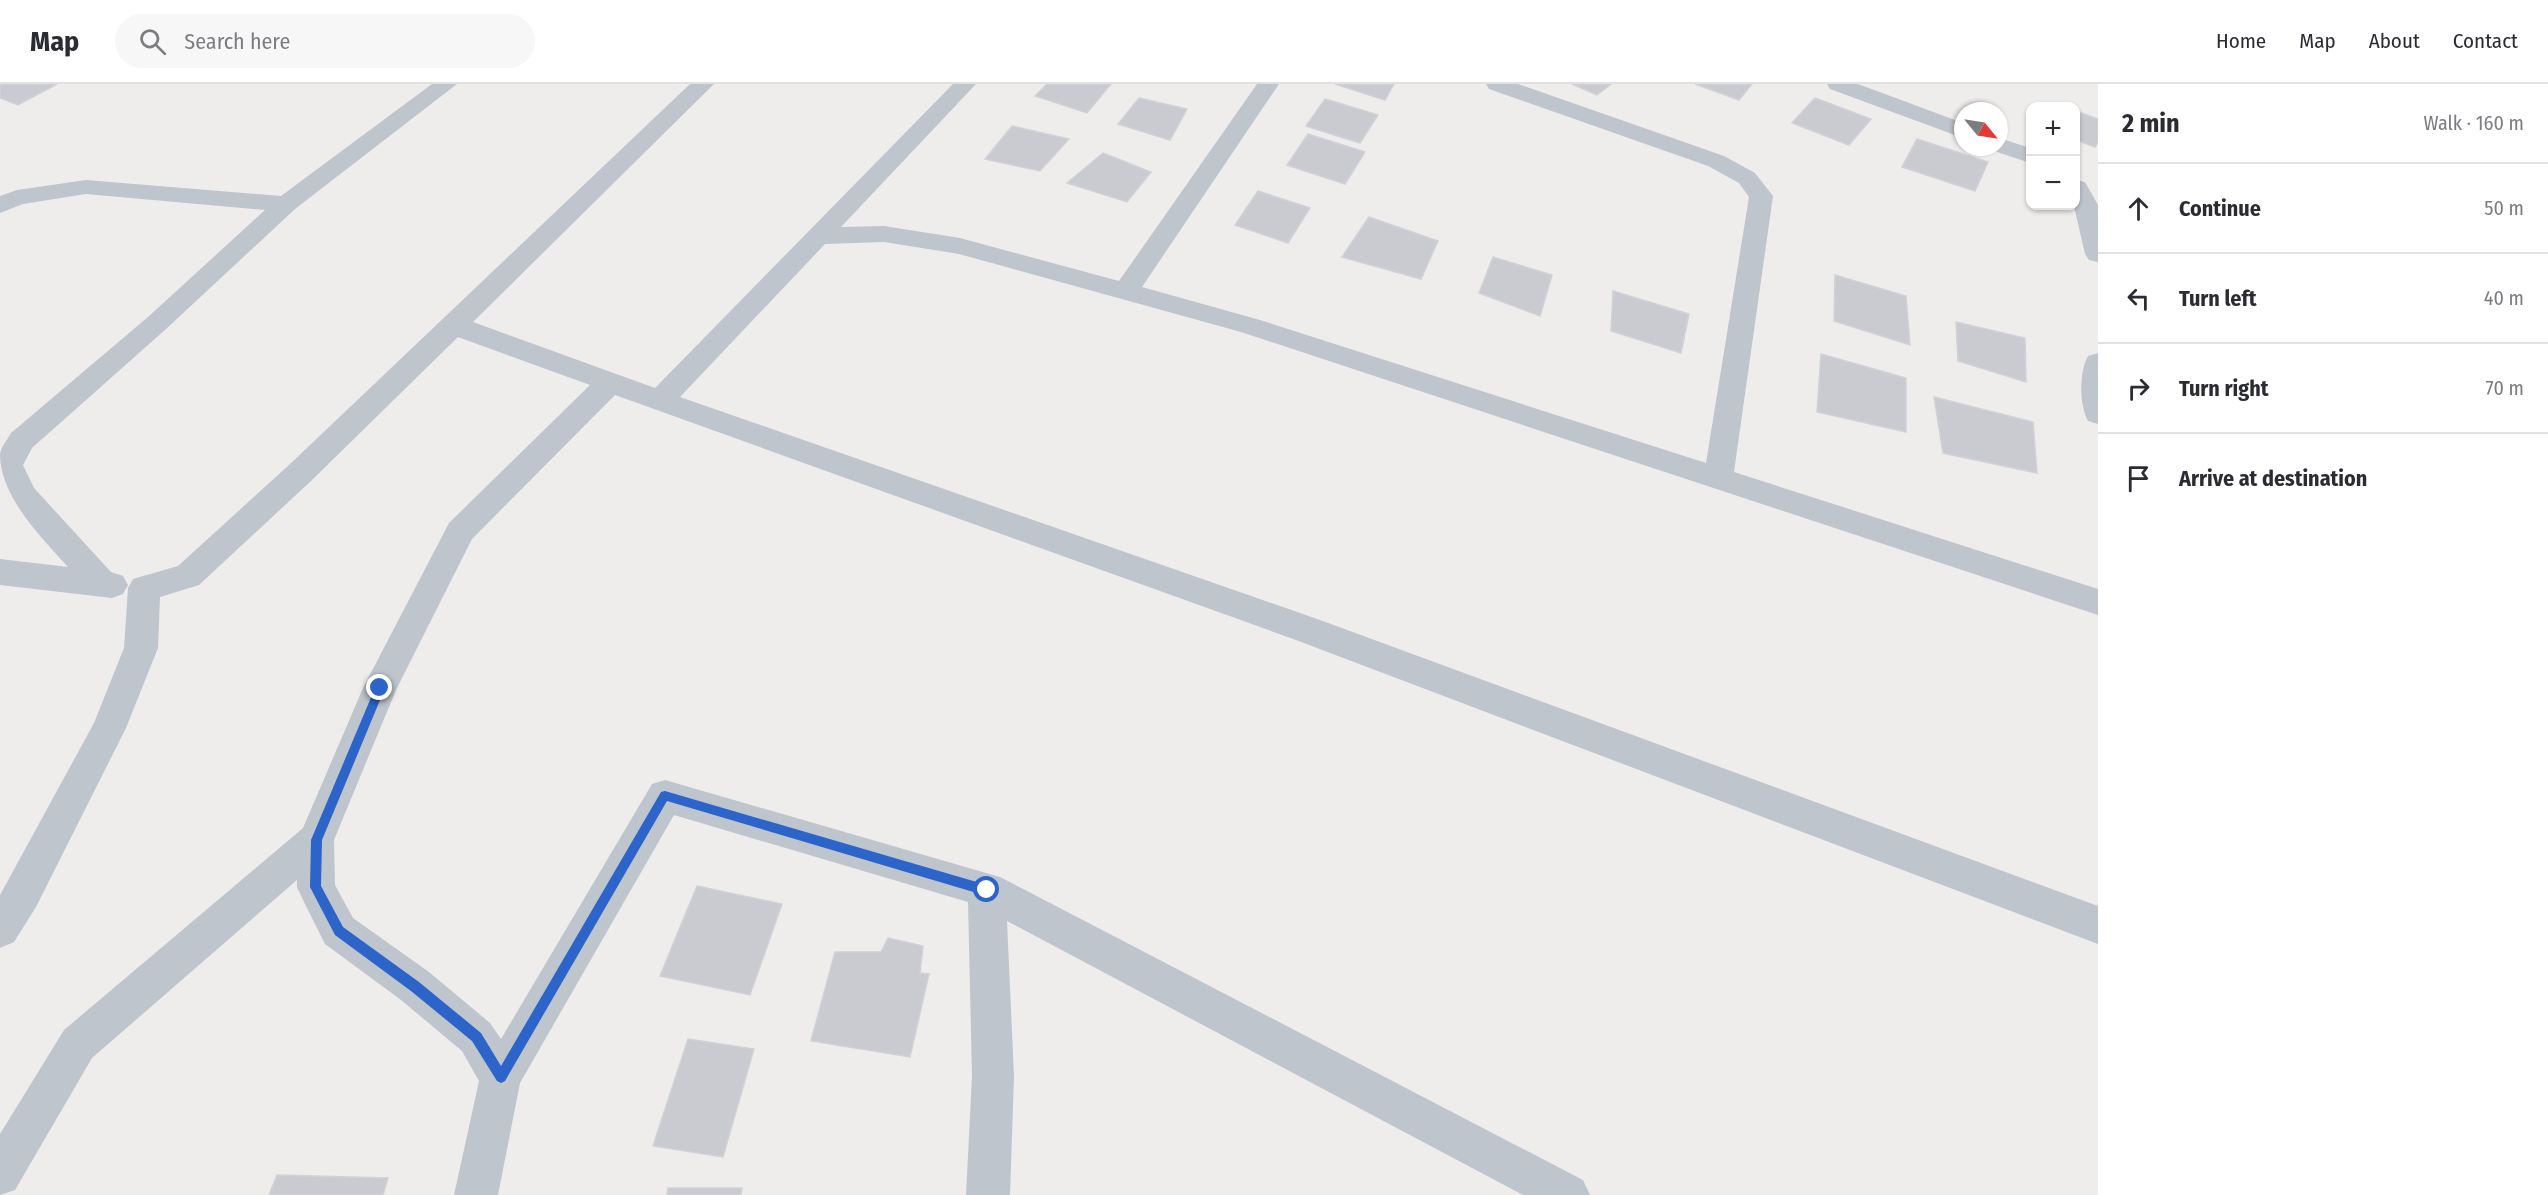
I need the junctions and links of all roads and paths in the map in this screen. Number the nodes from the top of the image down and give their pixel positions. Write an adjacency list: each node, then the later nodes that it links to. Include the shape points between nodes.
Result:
1 (446, 84): 11 (street)
2 (703, 84): 16 (street)
3 (965, 84): 13 (street)
4 (1269, 84): 15 (street)
5 (1497, 84): 21 (street, via 1716,161 1747,178 1761,196)
6 (1838, 84): 7 (street)
7 (1954, 128)
8 (2008, 148): 9 (street)
9 (2026, 154)
10 (2080, 194): 14 (street)
11 (286, 204): 12 (street, via 86,186 17,197); 23 (street, via 21,441 8,465 23,495)
12 (0, 205)
13 (818, 236): 15 (street, via 884,234 960,246); 19 (street)
14 (2098, 254)
15 (1125, 292): 21 (street, via 1250,326)
16 (453, 326): 18 (street); 24 (street, via 188,576)
17 (2098, 363): 20 (street)
18 (611, 382): 19 (street); 26 (street, via 460,531 380,688)
19 (661, 399): 29 (street, via 1308,630)
20 (2098, 414)
21 (1718, 478): 25 (street)
22 (0, 573): 23 (street)
23 (102, 584): 24 (street)
24 (144, 588): 28 (street, via 141,648 109,728)
25 (2098, 602)
26 (316, 840): 31 (street, via 316,887 339,931 415,986 476,1037); 32 (street, via 78,1044)
27 (987, 890): 31 (street, via 665,796); 34 (street, via 993,1076); 35 (street)
28 (11, 892): 30 (street)
29 (2098, 925)
30 (0, 929)
31 (501, 1077): 33 (street)
32 (0, 1174)
33 (476, 1195)
34 (988, 1195)
35 (1568, 1195)

